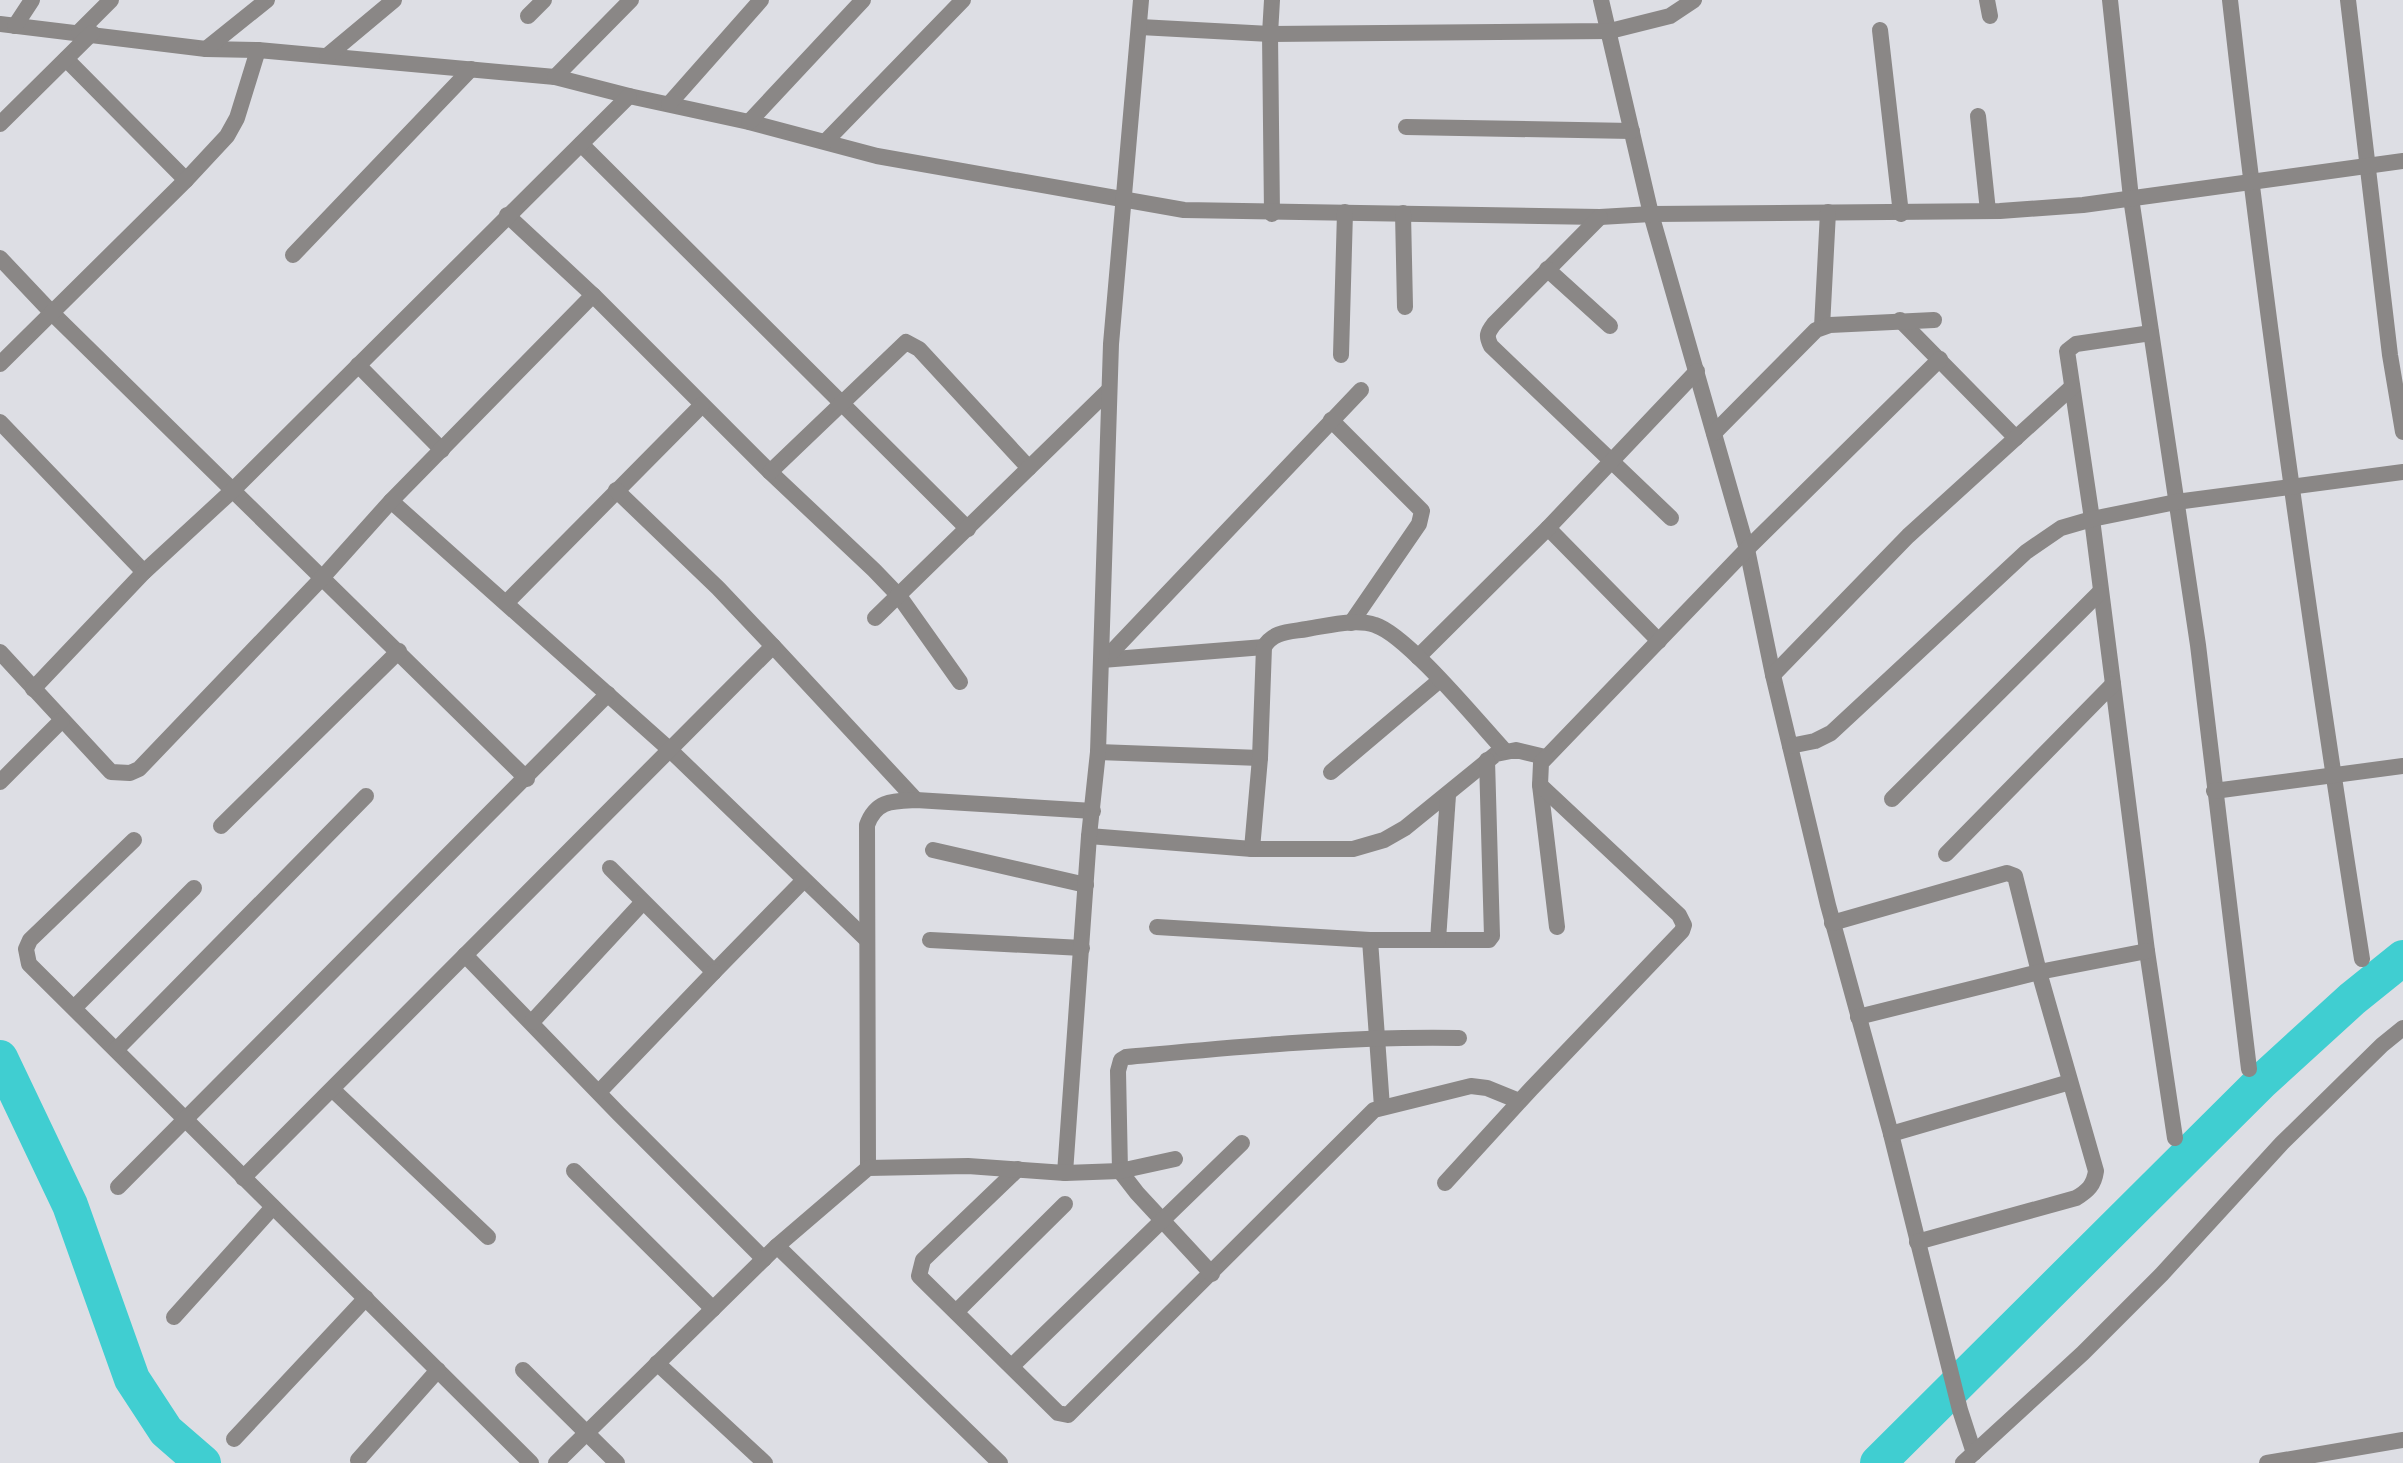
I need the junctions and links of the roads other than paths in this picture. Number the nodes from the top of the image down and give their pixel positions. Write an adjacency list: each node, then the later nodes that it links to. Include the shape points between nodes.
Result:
1 (32, 0): 18 (street)
2 (111, 0): 22 (street)
3 (267, 0): 24 (street)
4 (394, 0): 26 (street)
5 (544, 0): 17 (street)
6 (631, 0): 29 (street)
7 (761, 0): 31 (street)
8 (863, 0): 33 (street)
9 (963, 0): 37 (street)
10 (1141, 0): 19 (street)
11 (1272, 0): 23 (street)
12 (1601, 0): 21 (street)
13 (1694, 0): 21 (street, via 1670,16)
14 (2110, 0): 43 (street)
15 (2230, 0): 42 (street)
16 (2348, 0): 40 (street)
17 (528, 16)
18 (8, 25): 22 (street)
19 (1140, 27): 23 (street); 44 (street)
20 (1880, 30): 51 (street)
21 (1610, 31): 23 (street); 36 (street)
22 (85, 33): 24 (street); 27 (street)
23 (1270, 34): 49 (street)
24 (206, 49): 25 (street)
25 (258, 50): 26 (street); 41 (street, via 237,118)
26 (327, 56): 28 (street)
27 (66, 59): 34 (street); 41 (street)
28 (471, 69): 29 (street); 54 (street)
29 (555, 77): 30 (street)
30 (629, 96): 31 (street); 38 (street)
31 (669, 104): 33 (street)
32 (1978, 116): 45 (street)
33 (749, 122): 37 (street)
34 (0, 124)
35 (1406, 127): 36 (street)
36 (1632, 131): 50 (street)
37 (826, 141): 44 (street, via 877,156)
38 (581, 144): 52 (street); 74 (street)
39 (2403, 161): 40 (street)
40 (2368, 166): 42 (street); 65 (street)
41 (186, 180): 59 (street)
42 (2250, 183): 43 (street); 86 (street)
43 (2131, 198): 45 (street); 64 (street)
44 (1124, 201): 49 (street); 72 (street)
45 (1988, 211): 51 (street)
46 (1345, 212): 48 (street); 49 (street); 66 (street)
47 (1828, 212): 50 (street); 51 (street); 63 (street)
48 (1403, 213): 53 (street); 58 (street)
49 (1272, 214)
50 (1651, 214): 53 (street); 70 (street)
51 (1901, 214)
52 (507, 215): 57 (street); 69 (street)
53 (1600, 217): 56 (street)
54 (293, 255)
55 (0, 258): 59 (street)
56 (1547, 269): 62 (street); 82 (street, via 1487,338)
57 (593, 295): 75 (street); 81 (street)
58 (1405, 307)
59 (52, 313): 68 (street); 87 (street)
60 (1900, 320): 61 (street); 63 (street); 67 (street)
61 (1934, 320)
62 (1610, 326)
63 (1822, 327): 79 (street)
64 (2151, 333): 71 (street, via 2070,346); 90 (street)
65 (2397, 354): 78 (street)
66 (1341, 355)
67 (1940, 359): 80 (street); 95 (street)
68 (0, 364)
69 (358, 365): 81 (street); 87 (street)
70 (1697, 371): 79 (street); 82 (street)
71 (2072, 387): 80 (street); 92 (street)
72 (1109, 390): 83 (street); 109 (street)
73 (1361, 390): 76 (street)
74 (842, 402): 83 (street, via 900,345 913,344); 84 (street); 94 (street)
75 (702, 405): 84 (street); 88 (street)
76 (1331, 420): 102 (street, via 1422,511 1419,524); 109 (street)
77 (0, 422): 96 (street)
78 (2403, 432)
79 (1714, 433): 95 (street)
80 (2016, 438): 110 (street, via 1908,536)
81 (442, 450): 89 (street)
82 (1610, 460): 91 (street); 93 (street)
83 (1029, 468): 94 (street)
84 (770, 472): 99 (street)
85 (2403, 472): 86 (street)
86 (2292, 486): 90 (street); 126 (street)
87 (233, 490): 96 (street); 97 (street)
88 (616, 490): 100 (street); 104 (street)
89 (391, 501): 97 (street); 100 (street)
90 (2176, 502): 92 (street); 130 (street)
91 (1671, 518)
92 (2092, 519): 98 (street); 117 (street, via 2061,528 2036,544 1831,733)
93 (1548, 528): 103 (street); 108 (street)
94 (968, 529): 99 (street)
95 (1747, 549): 103 (street); 110 (street)
96 (144, 572): 114 (street)
97 (322, 578): 106 (street); 116 (street, via 139,769 111,772)
98 (2100, 592): 113 (street); 133 (street)
99 (899, 596): 101 (street); 112 (street)
100 (507, 602): 115 (street)
101 (875, 618)
102 (1351, 623): 105 (street, via 1277,634); 108 (street, via 1374,624)
103 (1659, 641): 121 (street)
104 (773, 646): 118 (street); 134 (street)
105 (1264, 647): 109 (street); 122 (street)
106 (399, 651): 127 (street); 136 (street)
107 (0, 652): 114 (street)
108 (1418, 657): 111 (street)
109 (1102, 660): 120 (street)
110 (1773, 675): 117 (street)
111 (1440, 680): 119 (street); 125 (street)
112 (960, 682)
113 (2113, 684): 141 (street); 155 (street)
114 (33, 689): 116 (street)
115 (608, 694): 118 (street); 127 (street)
116 (62, 720): 128 (street)
117 (1790, 746): 147 (street)
118 (669, 749): 143 (street); 156 (street)
119 (1504, 750): 121 (street); 123 (street)
120 (1098, 752): 122 (street); 135 (street)
121 (1545, 757): 129 (street)
122 (1260, 758): 139 (street)
123 (1487, 760): 131 (street); 153 (street, via 1492,936 1486,941)
124 (2403, 766): 126 (street)
125 (1331, 772)
126 (2333, 777): 130 (street); 157 (street)
127 (527, 779): 173 (street)
128 (0, 782)
129 (1540, 785): 149 (street); 171 (street, via 1684,925)
130 (2214, 791): 167 (street)
131 (1448, 795): 139 (street, via 1405,828 1370,845); 153 (street)
132 (366, 796): 166 (street)
133 (1892, 799)
134 (916, 800): 135 (street); 150 (street, via 888,801 871,813)
135 (1093, 811): 137 (street)
136 (221, 826)
137 (1089, 836): 139 (street); 144 (street)
138 (134, 840): 160 (street, via 26,949 29,964)
139 (1252, 849)
140 (933, 850): 144 (street)
141 (1946, 854)
142 (610, 868): 146 (street)
143 (804, 880): 150 (street); 158 (street)
144 (1086, 885): 154 (street)
145 (194, 888): 160 (street)
146 (643, 902): 158 (street); 162 (street)
147 (1832, 923): 159 (street, via 2011,873 2018,882); 161 (street)
148 (1157, 927): 152 (street)
149 (1557, 927)
150 (867, 940): 178 (street)
151 (930, 940): 154 (street)
152 (1370, 940): 153 (street); 164 (street)
153 (1438, 940)
154 (1082, 948): 182 (street)
155 (2147, 951): 159 (street); 175 (street)
156 (465, 955): 162 (street); 169 (street)
157 (2362, 959)
158 (714, 972): 170 (street)
159 (2039, 972): 161 (street); 168 (street)
160 (74, 1008): 166 (street)
161 (1858, 1017): 174 (street)
162 (532, 1022): 170 (street)
163 (2403, 1028): 205 (street, via 2282,1143 2083,1353)
164 (1378, 1037): 165 (street); 172 (street); 181 (street, via 1126,1057 1118,1071)
165 (1459, 1038)
166 (116, 1050): 173 (street)
167 (2249, 1069)
168 (2070, 1082): 174 (street); 190 (street, via 2096,1171 2086,1192)
169 (333, 1090): 183 (street); 189 (street)
170 (599, 1092): 192 (street)
171 (1519, 1101): 172 (street, via 1471,1086); 184 (street)
172 (1382, 1107): 193 (street, via 1367,1115)
173 (185, 1119): 183 (street); 185 (street)
174 (1891, 1134): 190 (street)
175 (2175, 1138)
176 (1242, 1143): 188 (street)
177 (1175, 1159): 181 (street)
178 (868, 1168): 179 (street); 191 (street)
179 (1018, 1169): 182 (street); 196 (street, via 920,1266 923,1282)
180 (574, 1171): 195 (street)
181 (1120, 1171): 182 (street); 188 (street)
182 (1065, 1173)
183 (243, 1178): 187 (street)
184 (1445, 1183)
185 (118, 1187)
186 (1065, 1204): 196 (street)
187 (273, 1207): 194 (street); 197 (street)
188 (1164, 1221): 193 (street); 199 (street)
189 (488, 1237)
190 (1917, 1242): 205 (street)
191 (777, 1246): 192 (street); 211 (street)
192 (764, 1259): 195 (street)
193 (1212, 1274): 199 (street, via 1068,1415 1058,1413)
194 (366, 1298): 200 (street); 203 (street)
195 (713, 1309): 198 (street)
196 (956, 1312): 199 (street)
197 (174, 1317)
198 (657, 1363): 202 (street); 210 (street)
199 (1012, 1366)
200 (438, 1370): 206 (street); 207 (street)
201 (523, 1370): 202 (street)
202 (587, 1433): 208 (street); 209 (street)
203 (234, 1439)
204 (2403, 1440): 212 (street)
205 (1969, 1458)
206 (358, 1460)
207 (531, 1463)
208 (556, 1463)
209 (617, 1463)
210 (765, 1463)
211 (1000, 1463)
212 (2267, 1463)

